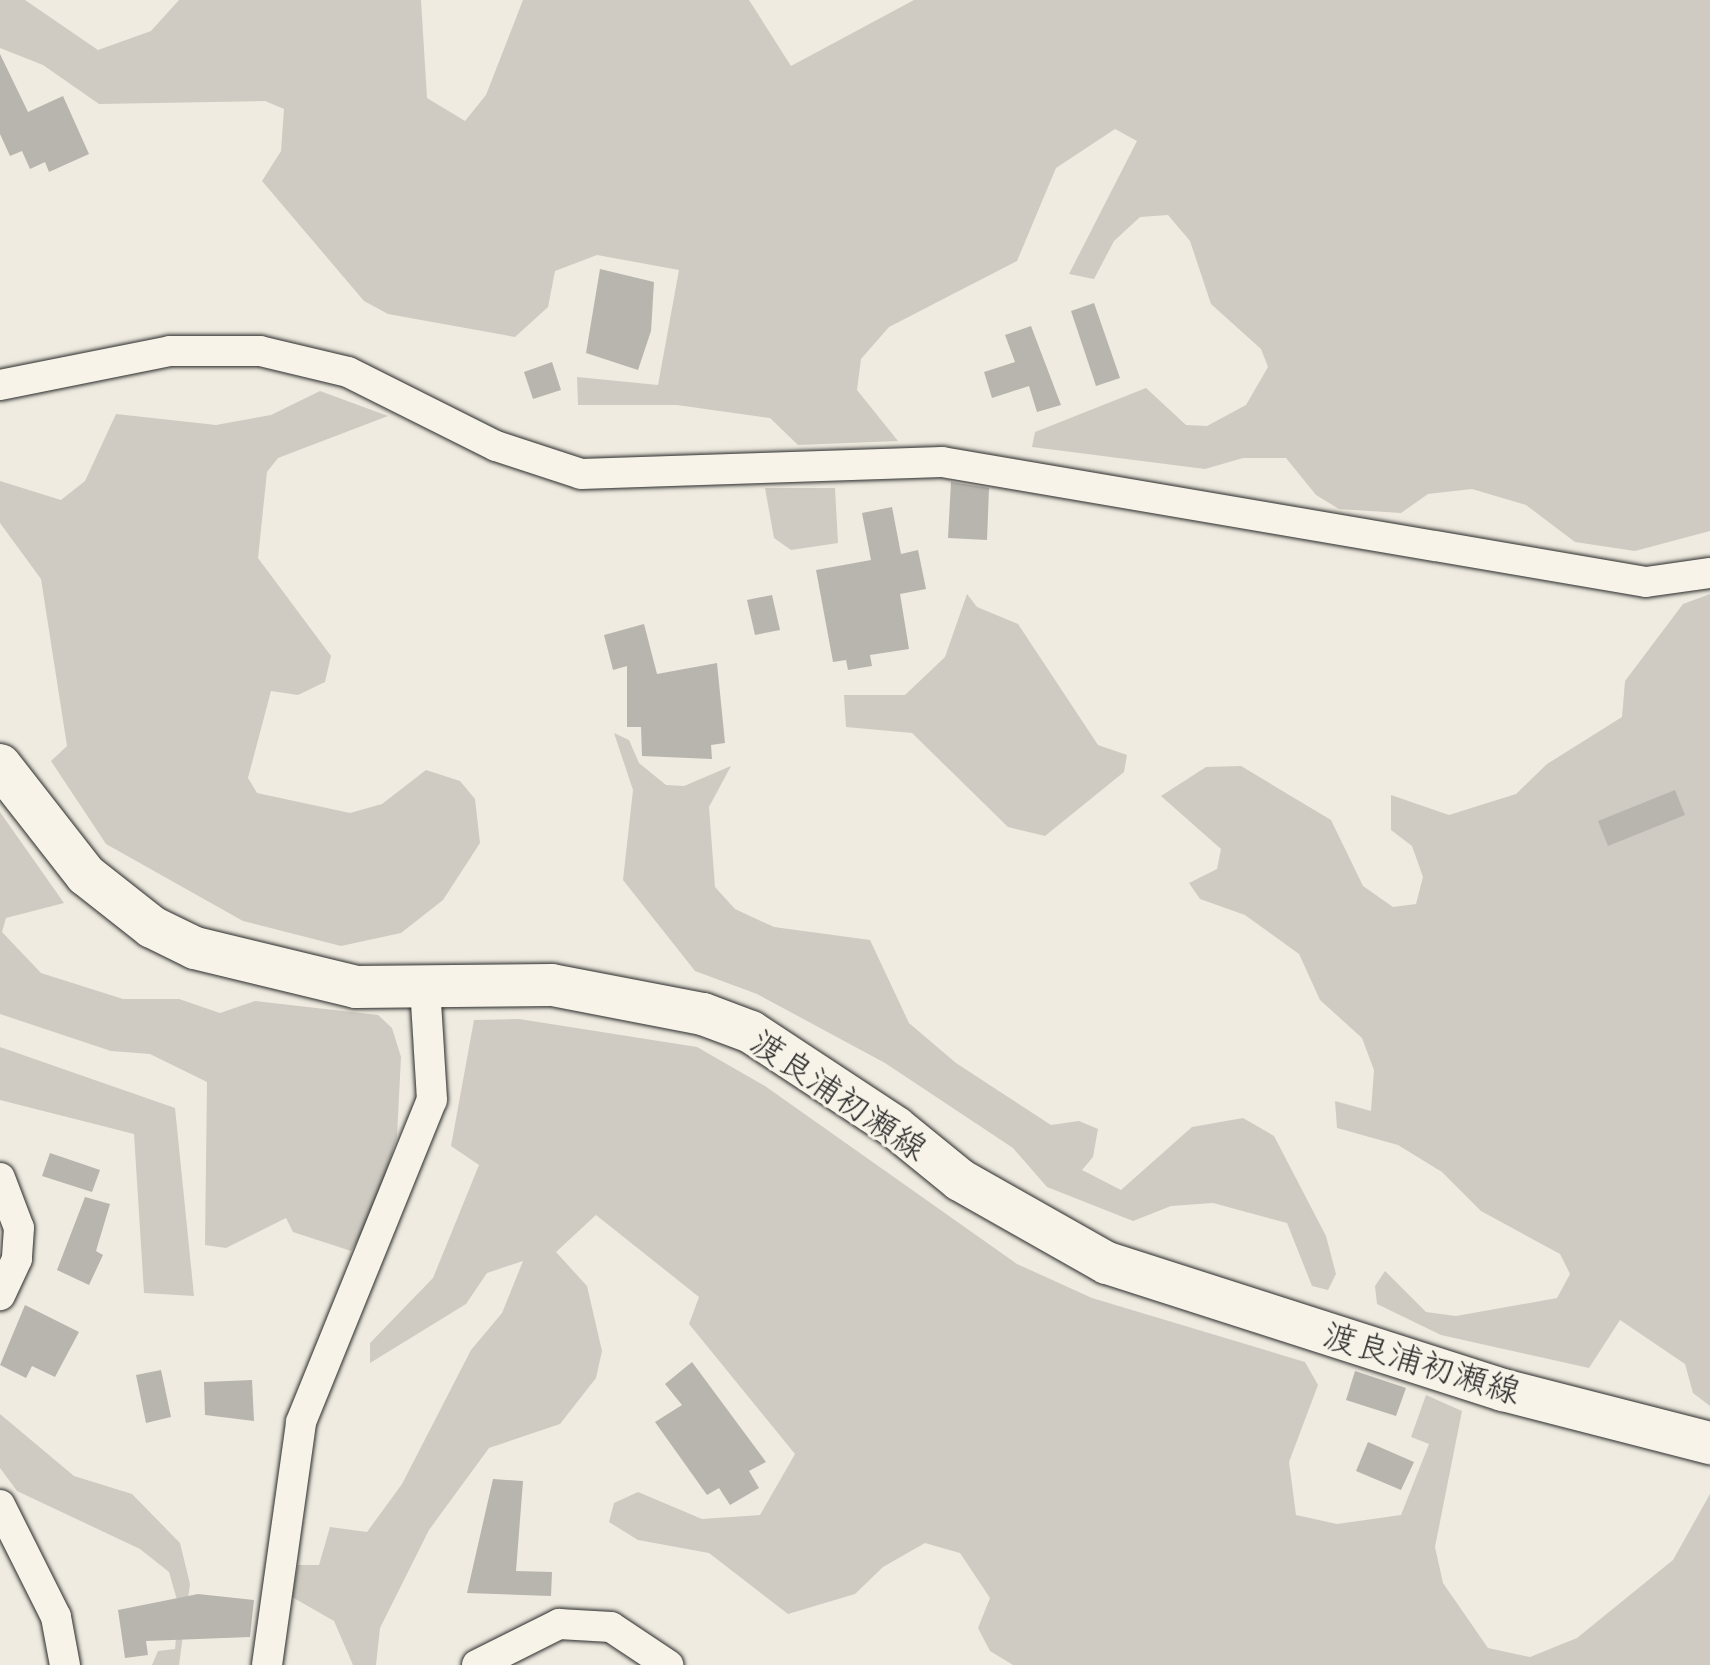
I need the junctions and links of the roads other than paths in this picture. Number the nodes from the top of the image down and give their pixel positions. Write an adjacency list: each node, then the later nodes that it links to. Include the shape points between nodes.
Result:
1 (0, 385): 2 (street, via 170,351 260,351 348,372 496,446 581,474 942,462 1646,582)
2 (1710, 573)
3 (0, 765): 4 (main road, 渡良浦初瀬線, via 86,875 152,927 235,962 318,982)
4 (425, 985): 7 (main road, 渡良浦初瀬線, via 552,985 703,1014 751,1032 895,1127 960,1180 1107,1263 1503,1390); 10 (street, via 432,1100 301,1422)
5 (0, 1178): 6 (street, via 19,1228 17,1259)
6 (0, 1295)
7 (1710, 1443)
8 (0, 1505): 9 (street, via 56,1617)
9 (65, 1665)
10 (267, 1665)
11 (477, 1665): 12 (street, via 559,1624 611,1627)
12 (668, 1665)

